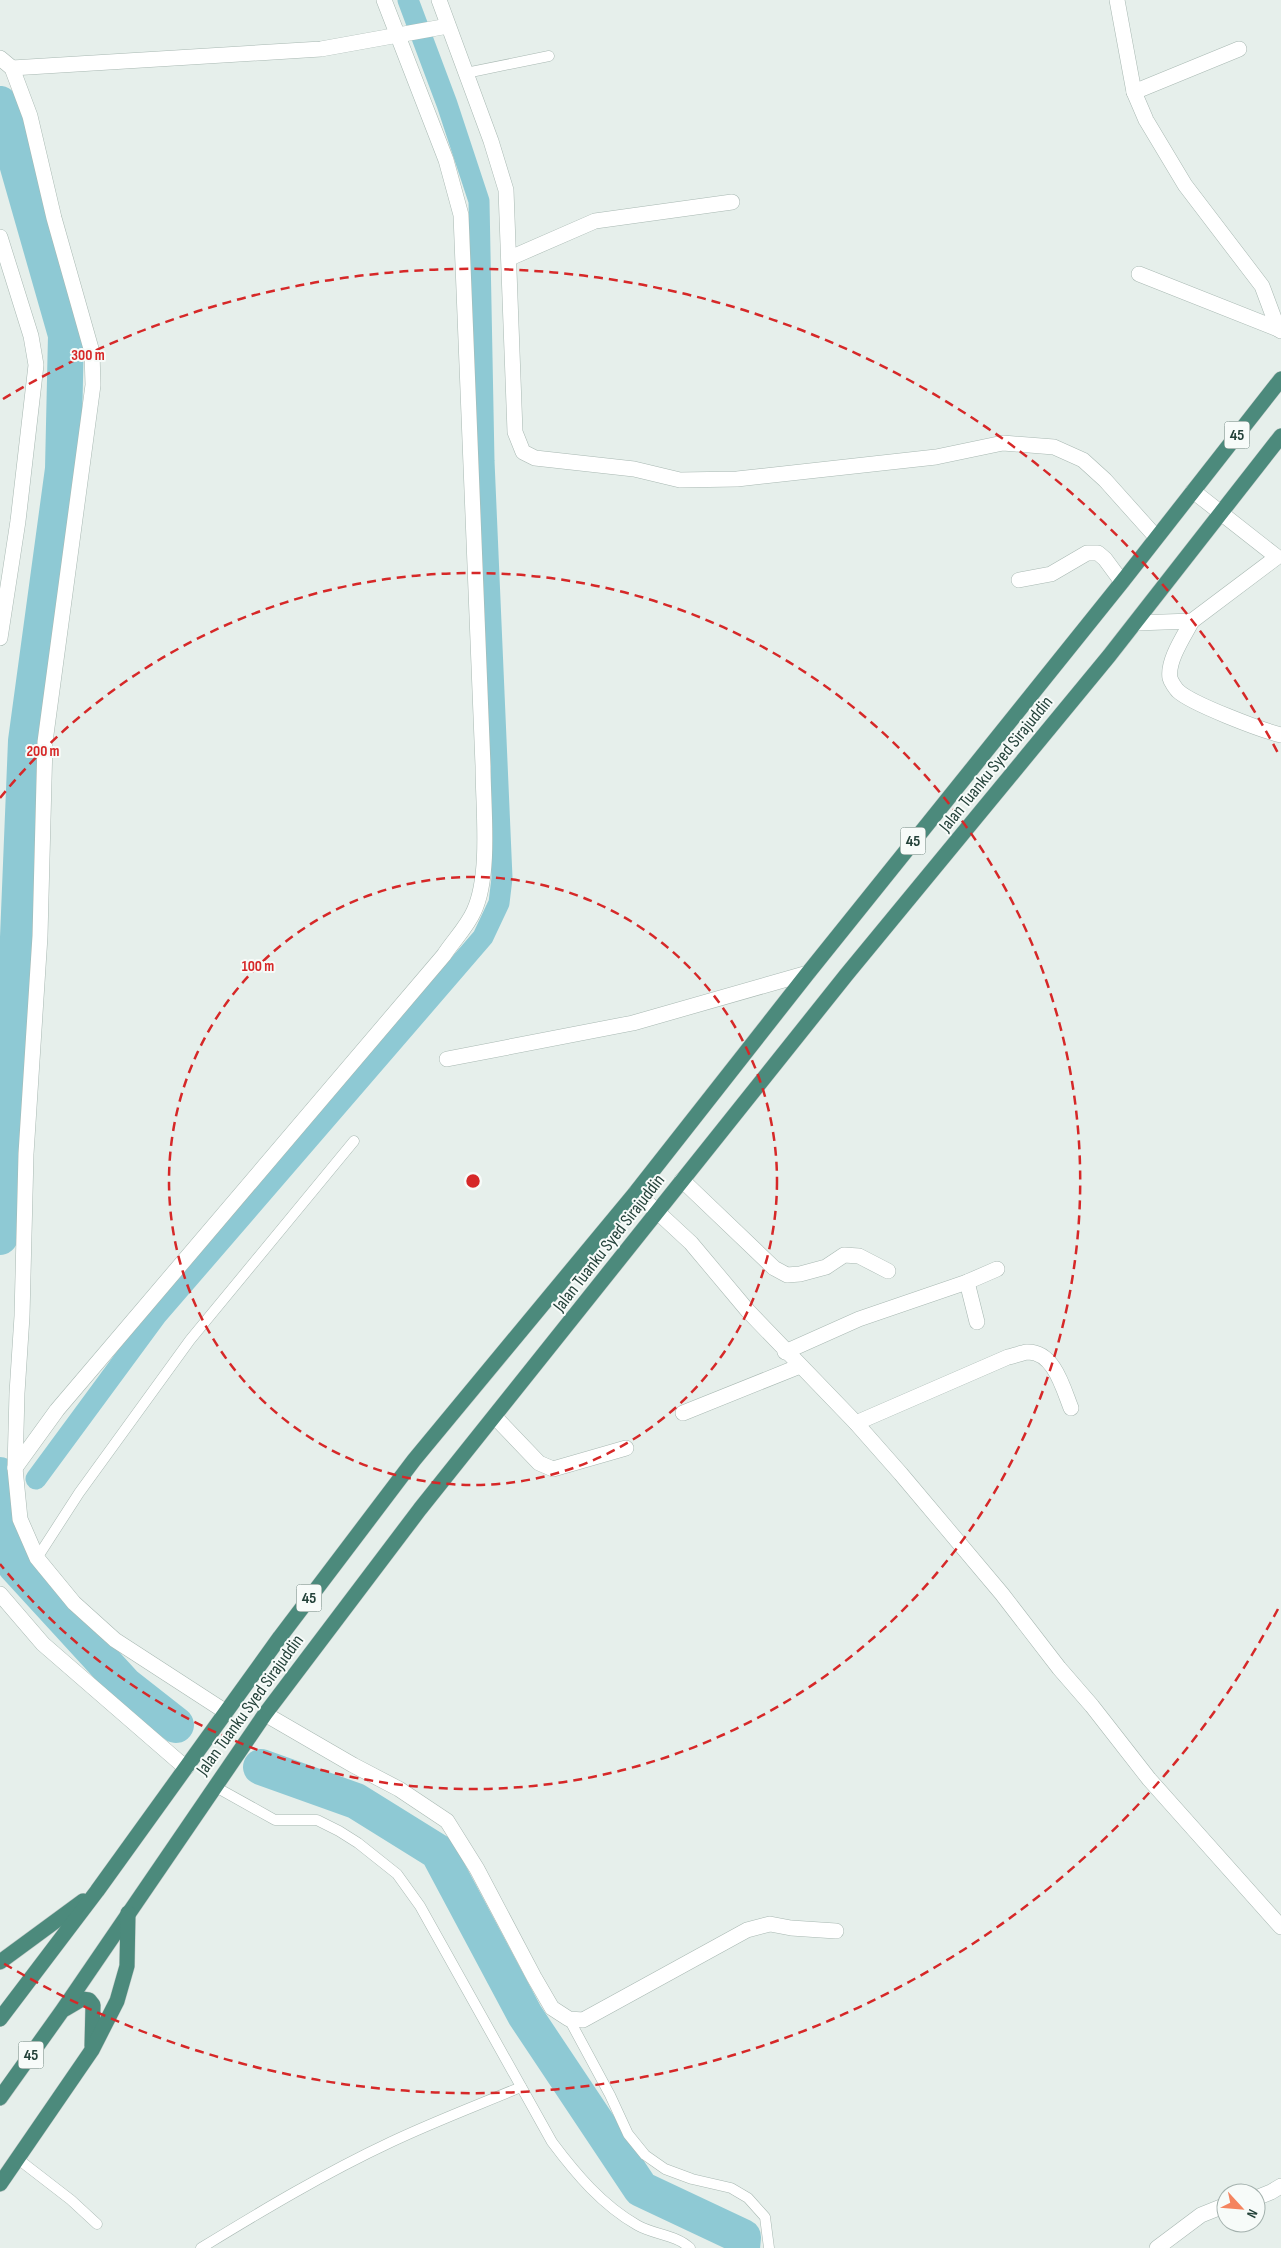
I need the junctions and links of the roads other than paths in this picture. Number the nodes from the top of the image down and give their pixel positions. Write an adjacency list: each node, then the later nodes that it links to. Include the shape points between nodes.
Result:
1 (384, 0): 5 (street)
2 (439, 0): 4 (street)
3 (1117, 0): 10 (street)
4 (448, 26): 5 (street); 9 (street)
5 (404, 35): 8 (street, via 322,49); 45 (street, via 461,215 483,766 481,892 474,912 444,955 58,1410)
6 (1239, 49): 10 (street)
7 (549, 56): 9 (lane)
8 (6, 63): 45 (street, via 30,116 54,218 92,352 92,385 45,742 40,936 26,1154)
9 (466, 73): 13 (street, via 506,190)
10 (1134, 92): 15 (street, via 1146,120 1185,185 1262,286)
11 (732, 202): 13 (street, via 596,221)
12 (0, 237): 26 (street, via 31,336 36,364 18,521)
13 (510, 258): 20 (street, via 515,432 523,452 535,458 634,469 680,480 737,479 936,457 1002,443 1054,447 1082,460 1105,480)
14 (1139, 274): 15 (street)
15 (1279, 330)
16 (1281, 379): 18 (highway, Jalan Tuanku Syed Sirajuddin / 45)
17 (1281, 436): 19 (highway, Jalan Tuanku Syed Sirajuddin / 45)
18 (1192, 491): 19 (street); 20 (highway, Jalan Tuanku Syed Sirajuddin / 45)
19 (1220, 514): 21 (street); 25 (highway, Jalan Tuanku Syed Sirajuddin / 45)
20 (1156, 537): 23 (highway, Jalan Tuanku Syed Sirajuddin / 45)
21 (1279, 559): 24 (street)
22 (1019, 580): 23 (street, via 1051,574 1088,553 1098,553)
23 (1122, 582): 28 (highway, Jalan Tuanku Syed Sirajuddin / 45)
24 (1192, 621): 25 (street); 27 (street, via 1173,656 1170,678 1177,691)
25 (1136, 623): 31 (highway, Jalan Tuanku Syed Sirajuddin / 45)
26 (0, 638)
27 (1281, 735)
28 (808, 972): 29 (street, via 633,1022); 32 (highway, Jalan Tuanku Syed Sirajuddin / 45)
29 (447, 1059)
30 (354, 1142): 46 (lane, via 190,1340)
31 (682, 1180): 33 (highway, Jalan Tuanku Syed Sirajuddin / 45); 35 (street, via 774,1268 787,1275 826,1267 844,1255 859,1256)
32 (636, 1192): 33 (street); 48 (highway, Jalan Tuanku Syed Sirajuddin / 45, via 414,1460)
33 (658, 1211): 38 (street, via 691,1243); 42 (highway, Jalan Tuanku Syed Sirajuddin / 45)
34 (997, 1269): 36 (street)
35 (888, 1272)
36 (967, 1282): 37 (street); 38 (street, via 859,1319)
37 (977, 1322)
38 (785, 1352): 39 (street)
39 (800, 1366): 41 (street); 43 (street)
40 (1071, 1408): 43 (street, via 1051,1363 1040,1355 1027,1352 1008,1357)
41 (683, 1414)
42 (495, 1417): 44 (street, via 539,1463 553,1469); 49 (highway, Jalan Tuanku Syed Sirajuddin / 45, via 420,1509)
43 (856, 1423): 54 (street, via 963,1546 1150,1780)
44 (626, 1448)
45 (15, 1468): 46 (street, via 20,1518)
46 (36, 1558): 48 (street, via 74,1603 115,1640)
47 (1, 1597): 50 (street, via 43,1644)
48 (226, 1712): 50 (highway, Jalan Tuanku Syed Sirajuddin / 45)
49 (265, 1714): 51 (highway, Jalan Tuanku Syed Sirajuddin / 45); 59 (street, via 399,1789 447,1821 477,1869 552,2008)
50 (186, 1768): 52 (highway, Jalan Tuanku Syed Sirajuddin / 45)
51 (214, 1786): 53 (highway, Jalan Tuanku Syed Sirajuddin / 45); 61 (lane, via 275,1820 316,1820 331,1827 358,1842 396,1874 420,1906)
52 (97, 1891): 56 (highway); 58 (highway, Jalan Tuanku Syed Sirajuddin / 45)
53 (128, 1913): 57 (highway, Jalan Tuanku Syed Sirajuddin / 45); 60 (highway, via 127,1966 118,2001)
54 (1281, 1926)
55 (836, 1931): 59 (street, via 770,1924 747,1930 582,2020)
56 (0, 1962)
57 (62, 2011): 60 (highway, via 82,1999 94,2004); 62 (highway, Jalan Tuanku Syed Sirajuddin / 45)
58 (0, 2019)
59 (568, 2019): 71 (lane, via 628,2134 646,2155 665,2169 731,2188 748,2198 765,2217)
60 (92, 2050): 63 (highway)
61 (521, 2087): 69 (lane, via 392,2141 287,2195); 70 (lane, via 568,2164 611,2208 639,2227 684,2242)
62 (0, 2098)
63 (18, 2159): 64 (highway); 68 (lane)
64 (0, 2184)
65 (1281, 2186): 66 (street)
66 (1266, 2194)
67 (1216, 2209): 72 (street, via 1201,2215)
68 (97, 2224)
69 (201, 2248)
70 (690, 2248)
71 (769, 2248)
72 (1157, 2248)

